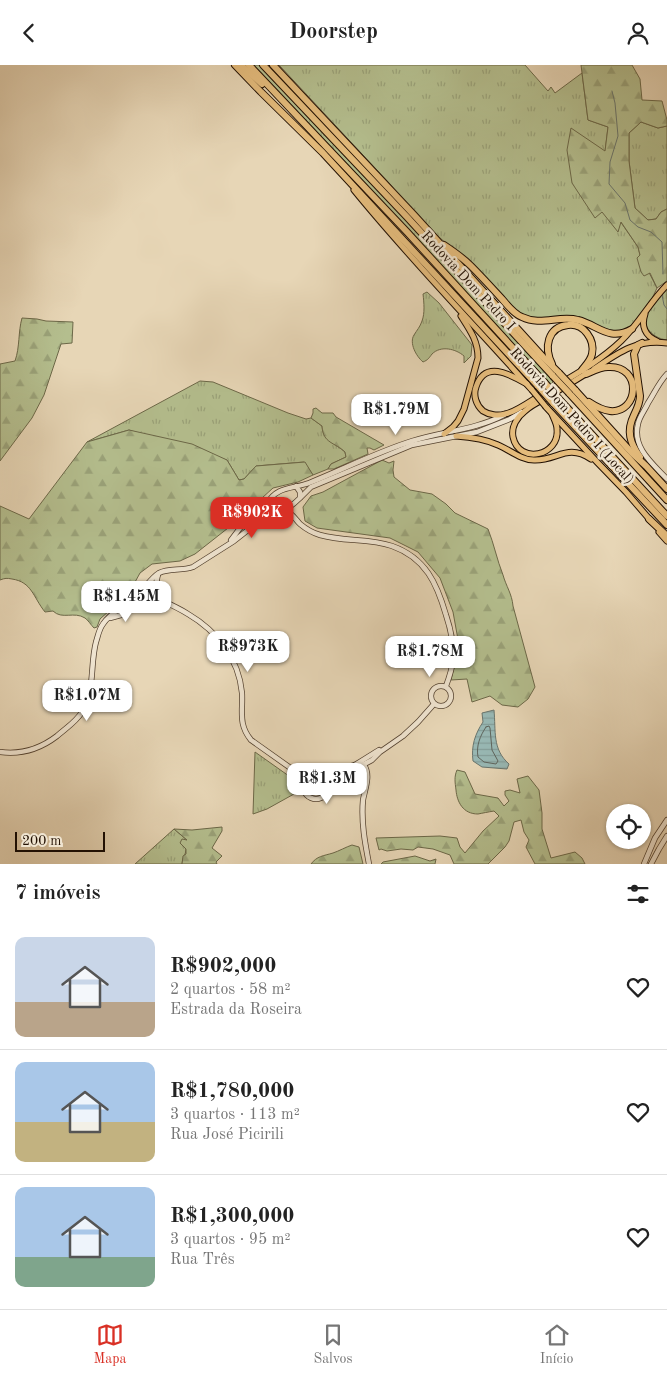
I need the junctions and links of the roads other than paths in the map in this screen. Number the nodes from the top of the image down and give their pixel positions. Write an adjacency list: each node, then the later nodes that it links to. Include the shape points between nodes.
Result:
1 (235, 65): 7 (highway)
2 (241, 65): 6 (highway)
3 (249, 65): 6 (highway, Rodovia Dom Pedro I)
4 (263, 65): 17 (highway, Rodovia Dom Pedro I)
5 (273, 65): 8 (highway)
6 (294, 112): 23 (highway, Rodovia Dom Pedro I, bridge, via 544,382)
7 (323, 153): 10 (main road, Rodovia Dom Pedro I (Local)); 20 (highway)
8 (414, 215): 12 (highway, via 435,237 464,259 521,317 532,321 578,320 611,334); 17 (highway)
9 (667, 285): 11 (main road)
10 (452, 303): 19 (main road, Rodovia Dom Pedro I (Local)); 27 (main road, via 474,336 478,358 464,409 458,421)
11 (647, 309): 12 (main road); 13 (main road, via 643,318 644,329)
12 (632, 329): 16 (main road)
13 (657, 341): 14 (main road); 15 (main road)
14 (642, 343): 16 (main road); 30 (highway, via 634,354 640,402 629,436)
15 (667, 343)
16 (584, 372): 17 (highway, via 592,354 590,338 578,326 568,325 556,329 547,345); 22 (highway, via 605,367 619,368 632,379 634,388 629,403 616,411 598,408); 24 (main road); 25 (main road)
17 (556, 373): 21 (highway, bridge)
18 (667, 374): 31 (street, via 640,417 637,437 646,457)
19 (527, 384): 20 (main road, Rodovia Dom Pedro I (Local)); 25 (main road, via 502,371 490,372 478,382 475,394 478,405 490,414)
20 (535, 388): 23 (highway, bridge); 26 (main road, Rodovia Dom Pedro I (Local), bridge)
21 (572, 392): 22 (highway); 35 (highway)
22 (580, 396): 30 (highway)
23 (556, 401): 41 (highway, Rodovia Dom Pedro I); 43 (highway)
24 (524, 411): 26 (main road, via 514,424 514,442 520,450 537,455 552,446 556,438); 28 (street, via 493,426)
25 (505, 414): 27 (street, via 493,421)
26 (552, 414): 29 (main road, Rodovia Dom Pedro I (Local))
27 (444, 434): 32 (street, via 414,440)
28 (456, 435): 29 (main road, via 482,439 526,459 544,459 567,452 578,453); 34 (street, via 396,451 312,487)
29 (597, 462): 42 (main road, Rodovia Dom Pedro I (Local))
30 (646, 466): 33 (highway)
31 (667, 479)
32 (296, 487): 34 (street); 36 (street, via 279,491)
33 (667, 489)
34 (300, 498): 37 (street)
35 (667, 500)
36 (267, 504): 39 (street); 46 (street)
37 (293, 505): 38 (street); 40 (street)
38 (282, 511): 39 (street); 40 (street)
39 (273, 513): 46 (street)
40 (294, 516): 55 (street, via 302,526 325,537 393,546 419,562 437,587 450,626 453,661)
41 (667, 516)
42 (649, 519): 44 (highway); 45 (main road, Rodovia Dom Pedro I (Local))
43 (667, 525)
44 (667, 536)
45 (667, 541)
46 (222, 548): 47 (street, via 189,568)
47 (159, 574): 48 (street); 49 (street)
48 (146, 586): 49 (street, via 151,587); 50 (street)
49 (154, 594): 51 (street, via 148,603); 65 (street, via 195,618 220,641 238,672 242,693 241,719 247,734)
50 (136, 598): 51 (street); 52 (street)
51 (139, 603): 53 (street, via 131,605)
52 (122, 607): 53 (street); 54 (street)
53 (121, 615): 54 (street)
54 (106, 619): 58 (street, via 95,647 87,703 78,718 36,749 19,753)
55 (446, 686): 56 (street, via 438,685 432,689 430,695); 56 (street, via 452,695 450,702 443,706)
56 (434, 704): 57 (street)
57 (392, 743): 59 (street); 61 (street)
58 (0, 752)
59 (372, 760): 60 (street); 62 (street)
60 (364, 765): 61 (street); 62 (street); 63 (street)
61 (351, 766): 64 (street)
62 (367, 774): 67 (street)
63 (343, 776): 66 (street); 67 (street, via 358,776)
64 (325, 777): 65 (street, via 314,774); 66 (street)
65 (306, 779): 66 (street, via 304,791 311,798 323,796)
66 (328, 788)
67 (365, 790): 70 (street, via 363,824)
68 (667, 820): 71 (street)
69 (667, 836): 72 (street)
70 (369, 864)
71 (644, 864)
72 (651, 864)

